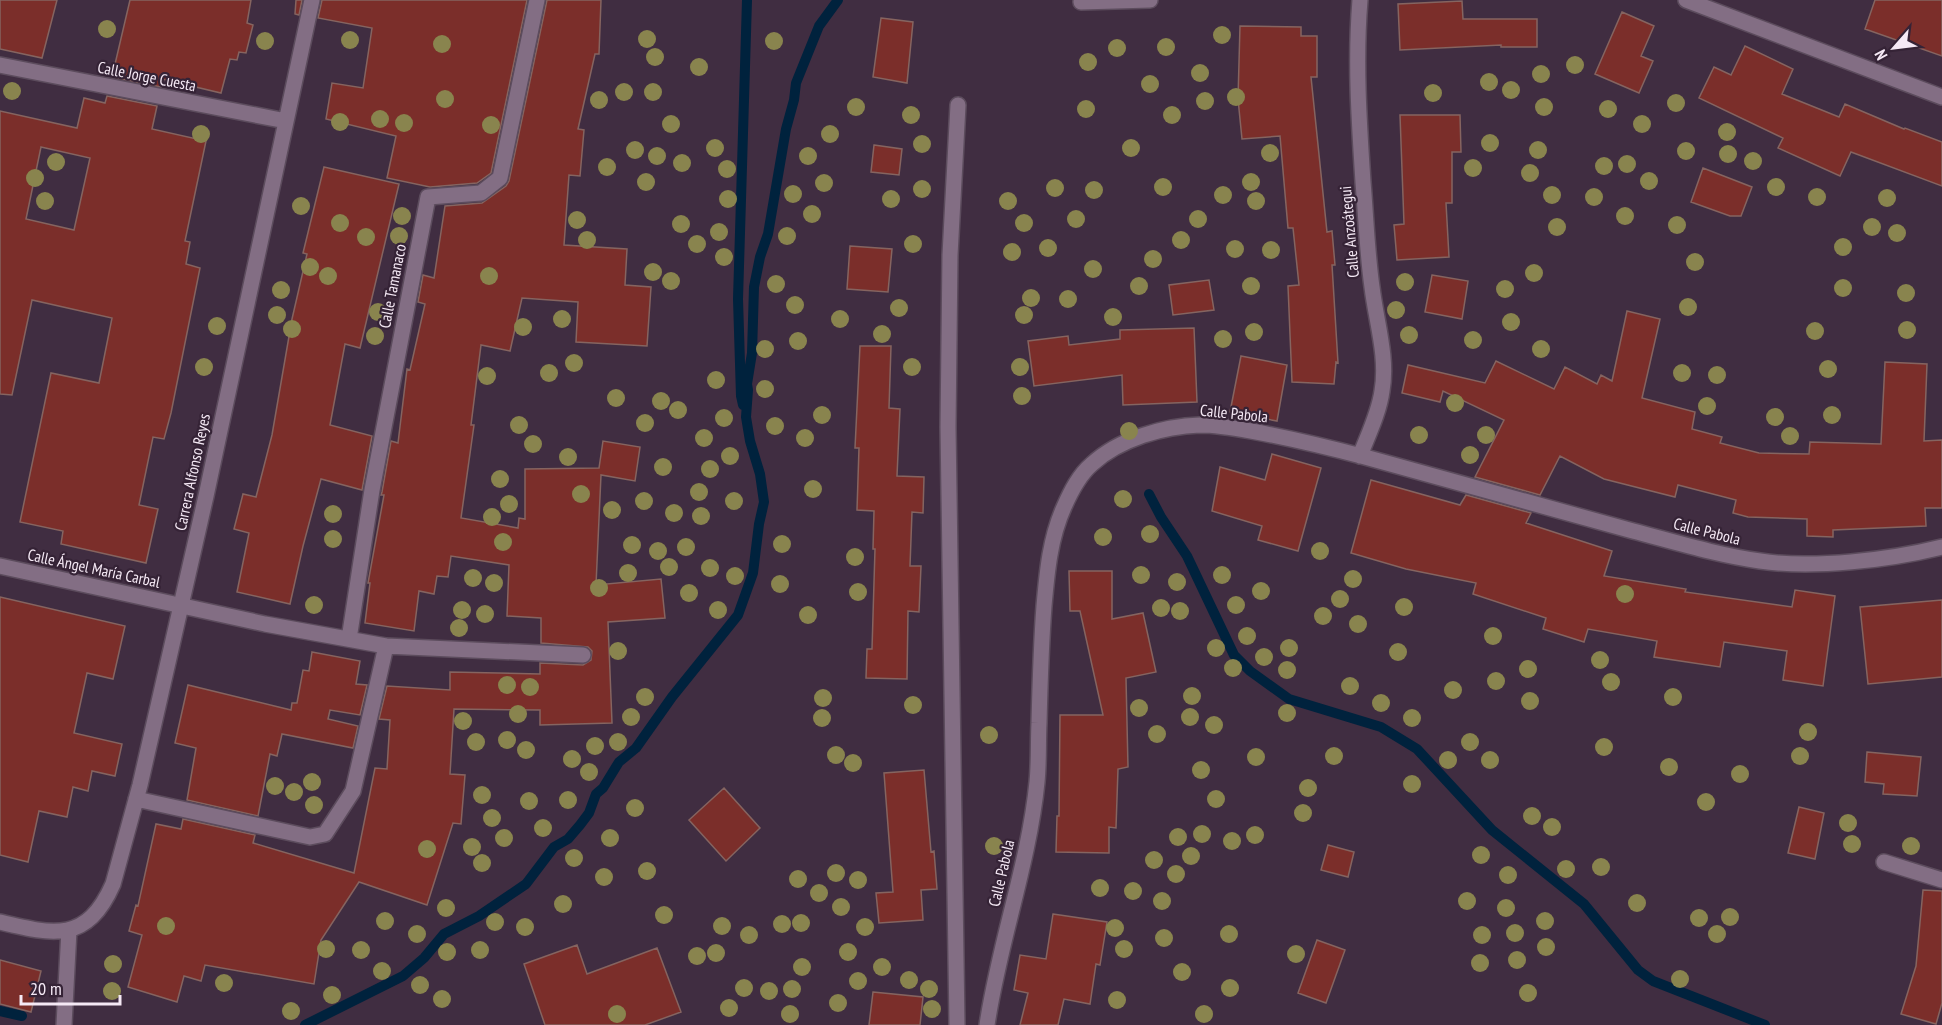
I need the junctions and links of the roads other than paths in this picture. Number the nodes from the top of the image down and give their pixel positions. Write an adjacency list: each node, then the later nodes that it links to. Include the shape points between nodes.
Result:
1 (312, 0): 10 (street, Carrera Alfonso Reyes)
2 (537, 0): 15 (street, Calle Tamanaco, via 500,178 482,193 428,196 372,490)
3 (1150, 0): 6 (street)
4 (1360, 0): 11 (street, Calle Anzoátegui, via 1358,121 1383,378 1377,412)
5 (1686, 0): 8 (street)
6 (1081, 2)
7 (0, 65): 10 (street, Calle Jorge Cuesta)
8 (1942, 98)
9 (958, 105): 24 (street, via 950,255 948,417)
10 (286, 121): 14 (street, Carrera Alfonso Reyes)
11 (1360, 456): 12 (street, Calle Pabola, via 1762,562 1828,563); 25 (street, Calle Pabola, via 1298,439 1198,425 1148,434 1108,451 1089,465 1077,482 1063,509 1047,570 1038,779)
12 (1942, 547)
13 (0, 566): 14 (street, Calle Ángel María Carbal)
14 (180, 606): 15 (street, Calle Ángel María Carbal); 18 (street, Carrera Alfonso Reyes)
15 (349, 639): 16 (street, Calle Ángel María Carbal)
16 (386, 646): 17 (street, Calle Ángel María Carbal); 18 (street, via 353,791 325,834 310,837)
17 (583, 655)
18 (136, 799): 22 (street, Carrera Alfonso Reyes, via 106,900 96,915)
19 (1884, 862): 20 (street)
20 (1942, 880)
21 (0, 922): 22 (street, via 34,930)
22 (69, 930): 23 (street)
23 (64, 1025)
24 (957, 1025)
25 (987, 1025)

